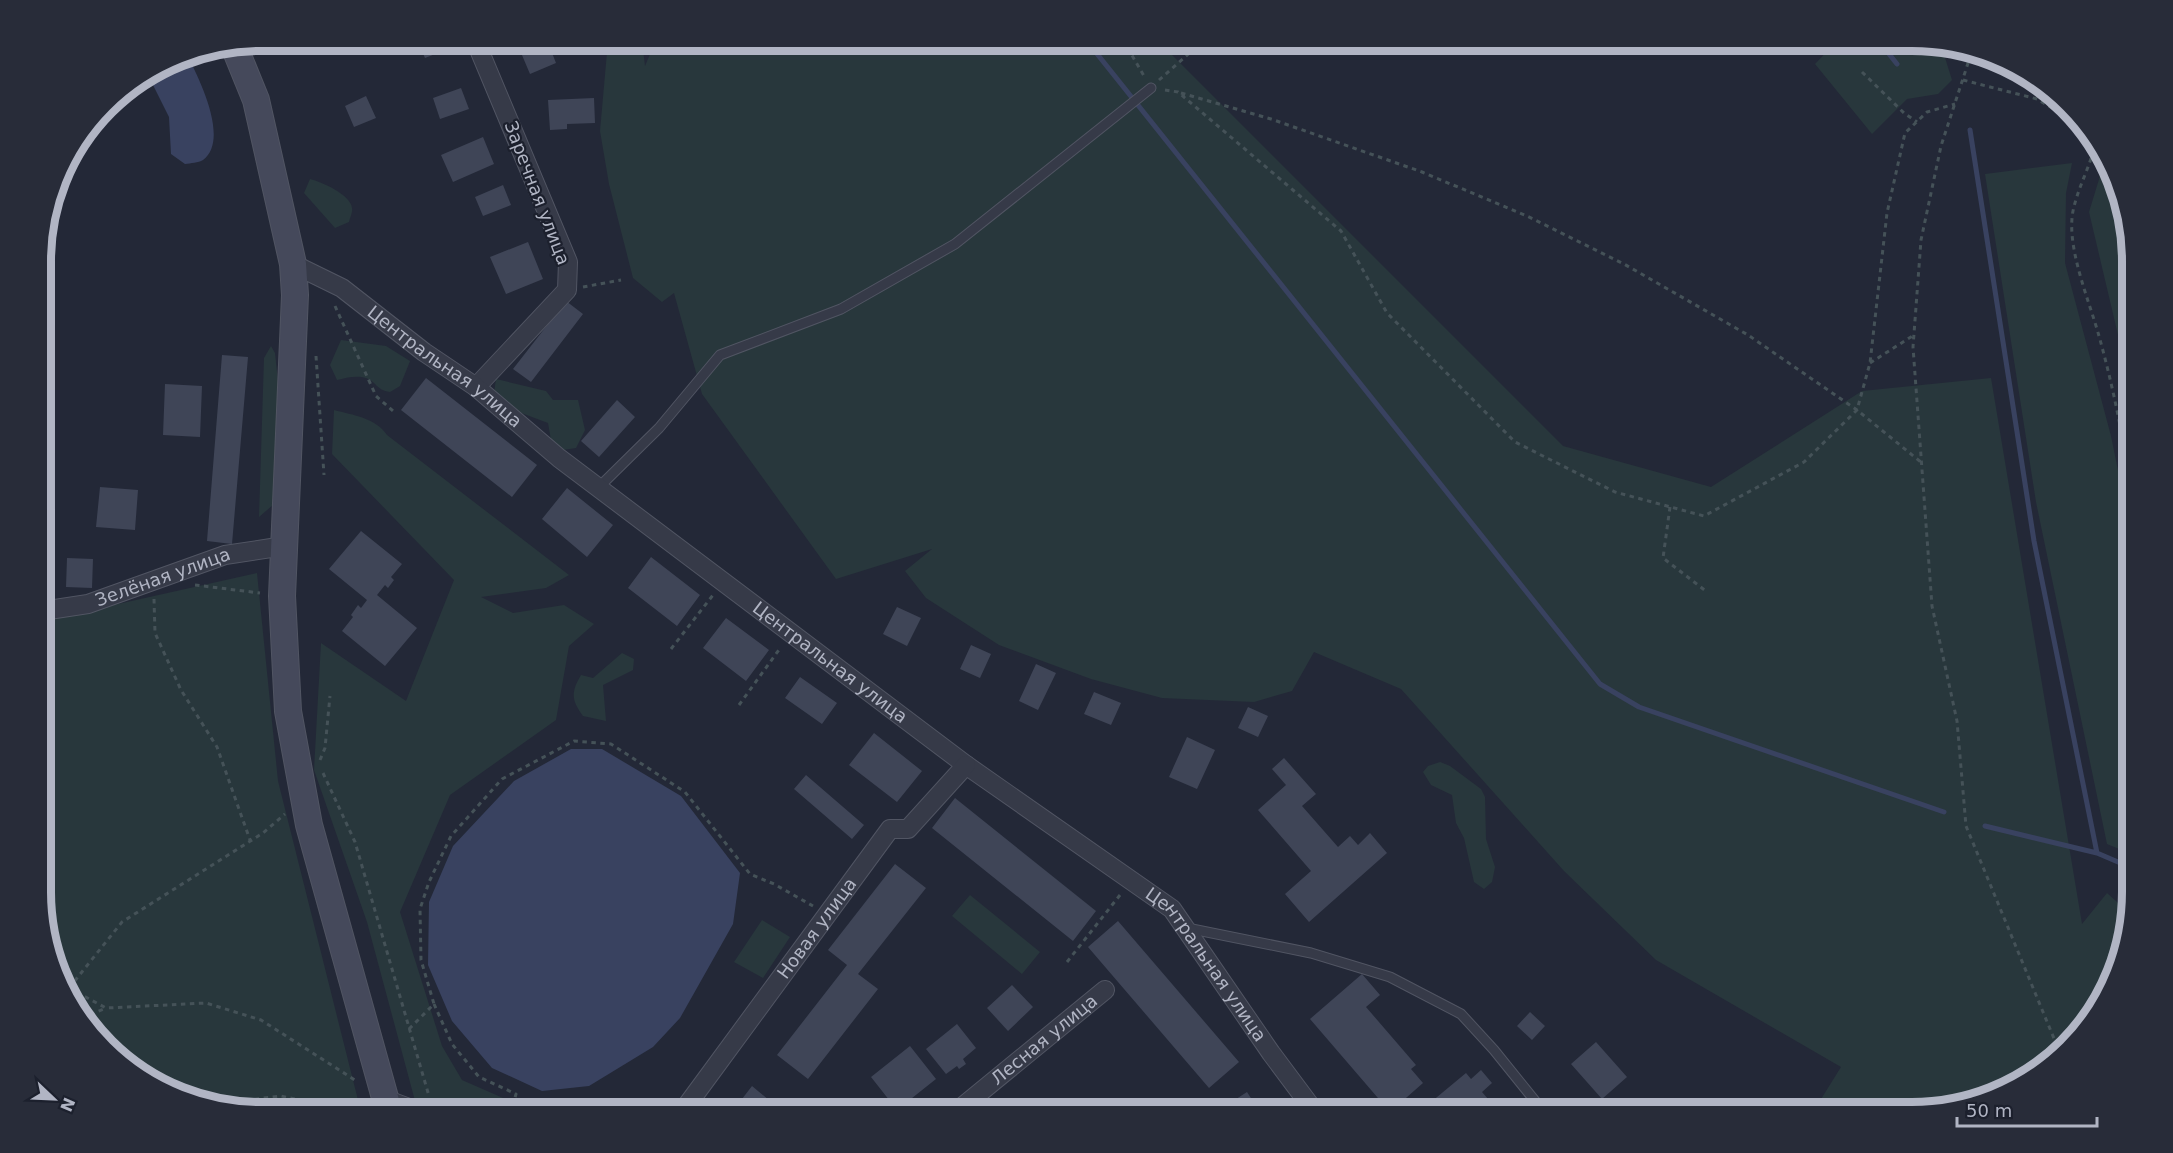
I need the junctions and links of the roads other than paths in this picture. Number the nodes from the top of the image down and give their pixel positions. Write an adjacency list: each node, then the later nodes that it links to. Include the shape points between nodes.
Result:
1 (480, 51): 5 (street, Заречная улица, via 568,262 567,290)
2 (237, 53): 4 (street, via 256,100)
3 (1151, 87): 6 (lane, via 955,244 842,309 720,356 659,428)
4 (293, 264): 5 (street, Центральная улица, via 342,288); 7 (street)
5 (476, 387): 6 (street, Центральная улица)
6 (598, 488): 9 (street, Центральная улица)
7 (284, 546): 8 (street, Зелёная улица, via 225,555 87,604); 12 (street, via 282,596 288,711 312,836)
8 (51, 610)
9 (966, 765): 10 (street, Центральная улица, via 1172,909); 13 (street, Новая улица, via 908,828 890,829)
10 (1186, 928): 15 (street, Центральная улица); 16 (lane, via 1311,953 1390,977 1461,1014)
11 (1105, 990): 14 (street, Лесная улица)
12 (386, 1102)
13 (689, 1102)
14 (968, 1102)
15 (1308, 1102)
16 (1536, 1102)

